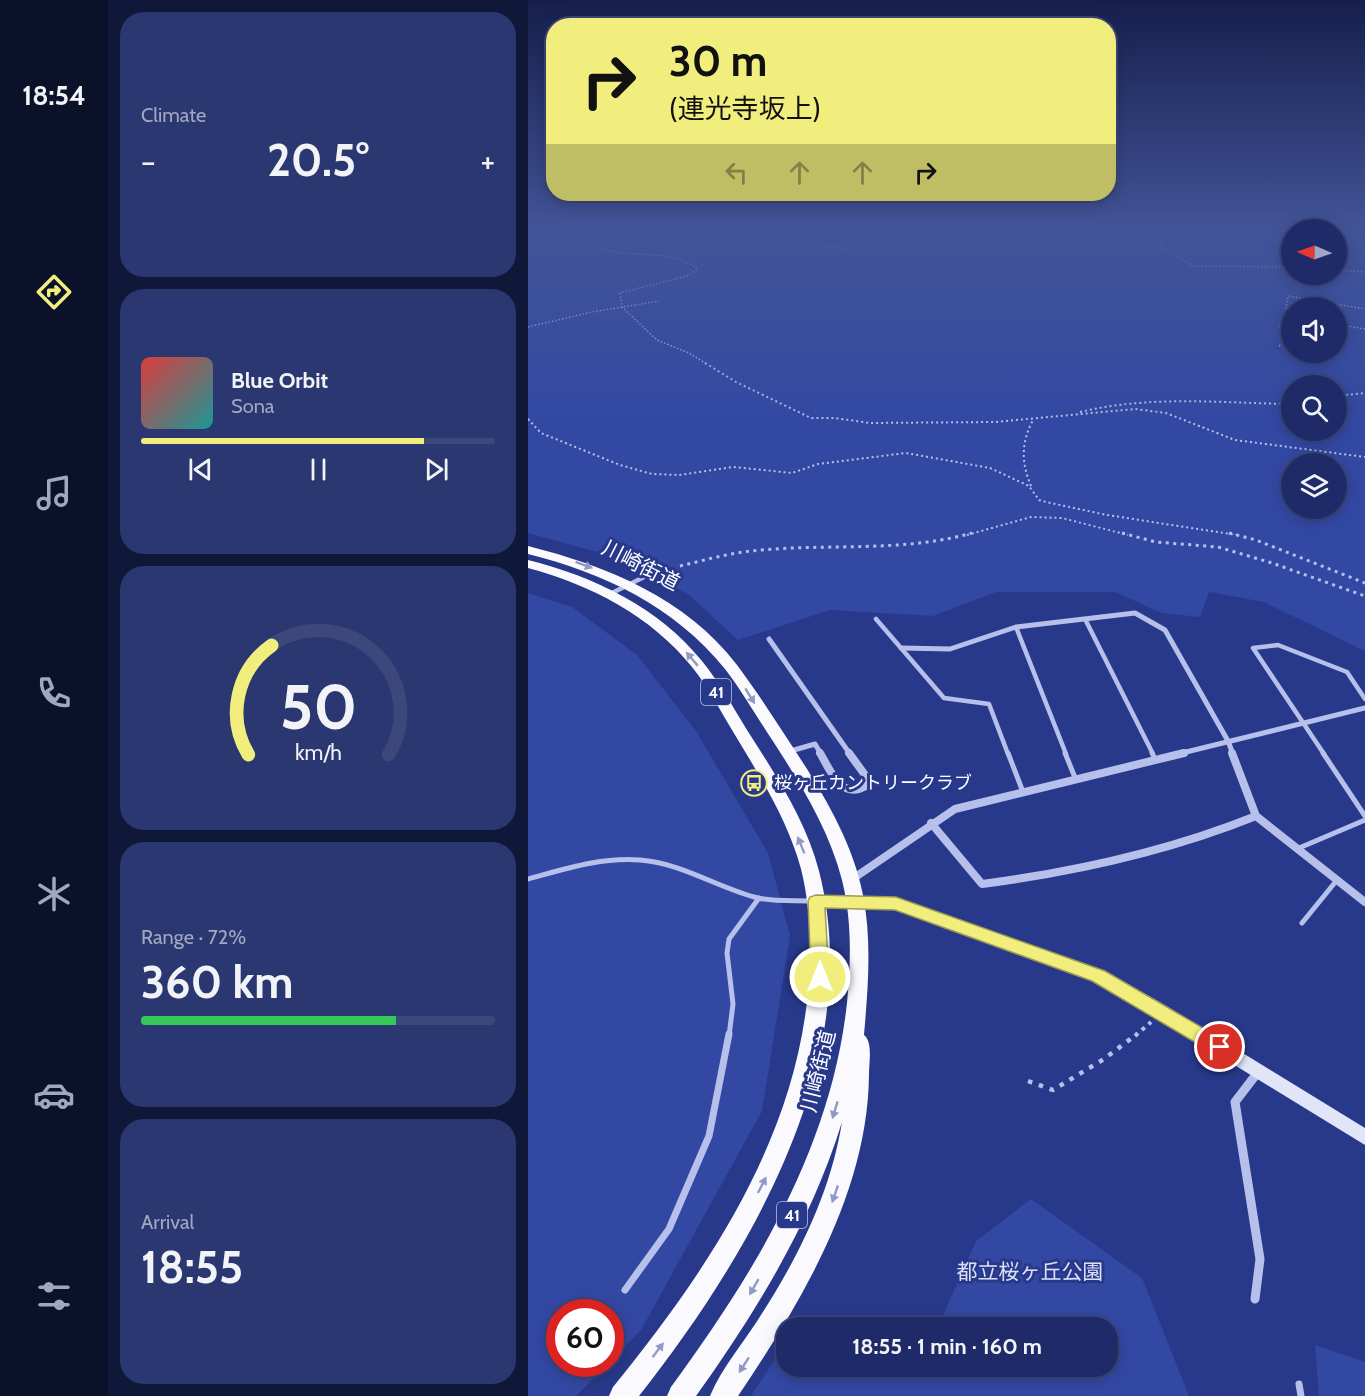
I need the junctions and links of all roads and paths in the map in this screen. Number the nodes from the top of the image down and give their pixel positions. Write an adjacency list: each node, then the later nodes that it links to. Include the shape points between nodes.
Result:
1 (620, 295): 3 (path)
2 (659, 301): 3 (path)
3 (621, 307): 6 (path); 15 (path, via 657,340 811,418 870,423)
4 (1365, 309): 7 (path, via 1288,296)
5 (1347, 326): 8 (path)
6 (528, 327)
7 (1279, 327): 9 (path, via 1284,343)
8 (1365, 329)
9 (1279, 346)
10 (1365, 393): 11 (path)
11 (1347, 395)
12 (1281, 403): 13 (path, via 1202,398 1139,400)
13 (1073, 414): 15 (path); 16 (path, via 1158,411 1235,440)
14 (528, 419): 17 (path, via 541,433 652,474 679,475 733,467 792,473 818,464 906,453 990,468)
15 (1033, 420): 17 (path, via 1025,435 1022,457)
16 (1365, 457)
17 (1033, 490): 22 (path, via 1039,500 1046,502 1257,540)
18 (528, 550): 23 (main road, 川崎街道 / 41, one-way to 23, via 579,563)
19 (528, 564): 24 (main road, 川崎街道 / 41)
20 (680, 566): 25 (path, via 743,552 914,544 952,539 1031,517 1062,518 1156,542 1218,547)
21 (663, 574): 23 (lane, via 648,575)
22 (1365, 583)
23 (630, 584): 24 (lane); 35 (main road, 川崎街道 / 41, one-way to 35, via 680,616 716,649)
24 (610, 594): 47 (main road, 川崎街道 / 41, one-way to 24, via 810,871 788,814 704,674 672,637)
25 (1365, 596)
26 (876, 619): 30 (lane)
27 (1085, 619): 28 (street); 34 (street, via 1135,613 1164,630); 36 (lane)
28 (1016, 627): 30 (street, via 950,649); 37 (lane)
29 (769, 639): 35 (street, via 865,775 866,786 854,791 839,785 816,744)
30 (901, 648): 38 (lane, via 944,698 989,704)
31 (1365, 699): 33 (lane, via 1347,672 1278,645 1252,648)
32 (1365, 708): 33 (street)
33 (1301, 723): 34 (street); 40 (lane)
34 (1228, 741): 36 (street); 39 (street)
35 (786, 752): 45 (main road, 川崎街道 / 41, via 826,816)
36 (1155, 759): 37 (street)
37 (1076, 780): 38 (street)
38 (1023, 792): 41 (street, via 955,808)
39 (1256, 816): 41 (street, via 1185,843 1025,879 982,884); 42 (street)
40 (1365, 818): 42 (lane)
41 (931, 823): 45 (street)
42 (1299, 848): 44 (street)
43 (528, 879): 46 (lane, via 590,862 644,860 692,872)
44 (1337, 879): 49 (street); 50 (lane)
45 (851, 880): 48 (main road, 川崎街道 / 41)
46 (759, 898): 47 (lane); 56 (lane, via 729,939 733,1004 709,1136 669,1229)
47 (816, 901): 48 (main road); 59 (main road, 川崎街道 / 41, one-way to 47, via 671,1333 741,1226 789,1122 813,1042 819,997 821,956)
48 (856, 901): 51 (main road, 川崎街道 / 41); 52 (main road, via 896,903 1051,957 1098,976)
49 (1365, 901)
50 (1302, 923)
51 (857, 1012): 60 (main road, 川崎街道 / 41, one-way to 60, via 844,1082 812,1175 752,1291); 61 (main road, 41, one-way to 61, via 860,1067 855,1118 831,1207 790,1291)
52 (1162, 1012): 53 (main road); 54 (path, via 1126,1044 1053,1090)
53 (1259, 1071): 55 (main road); 57 (street, via 1235,1102 1260,1259)
54 (1028, 1081)
55 (1365, 1137)
56 (624, 1290)
57 (1256, 1299)
58 (1299, 1384): 62 (lane)
59 (622, 1396)
60 (680, 1396)
61 (723, 1396)
62 (1301, 1396)

